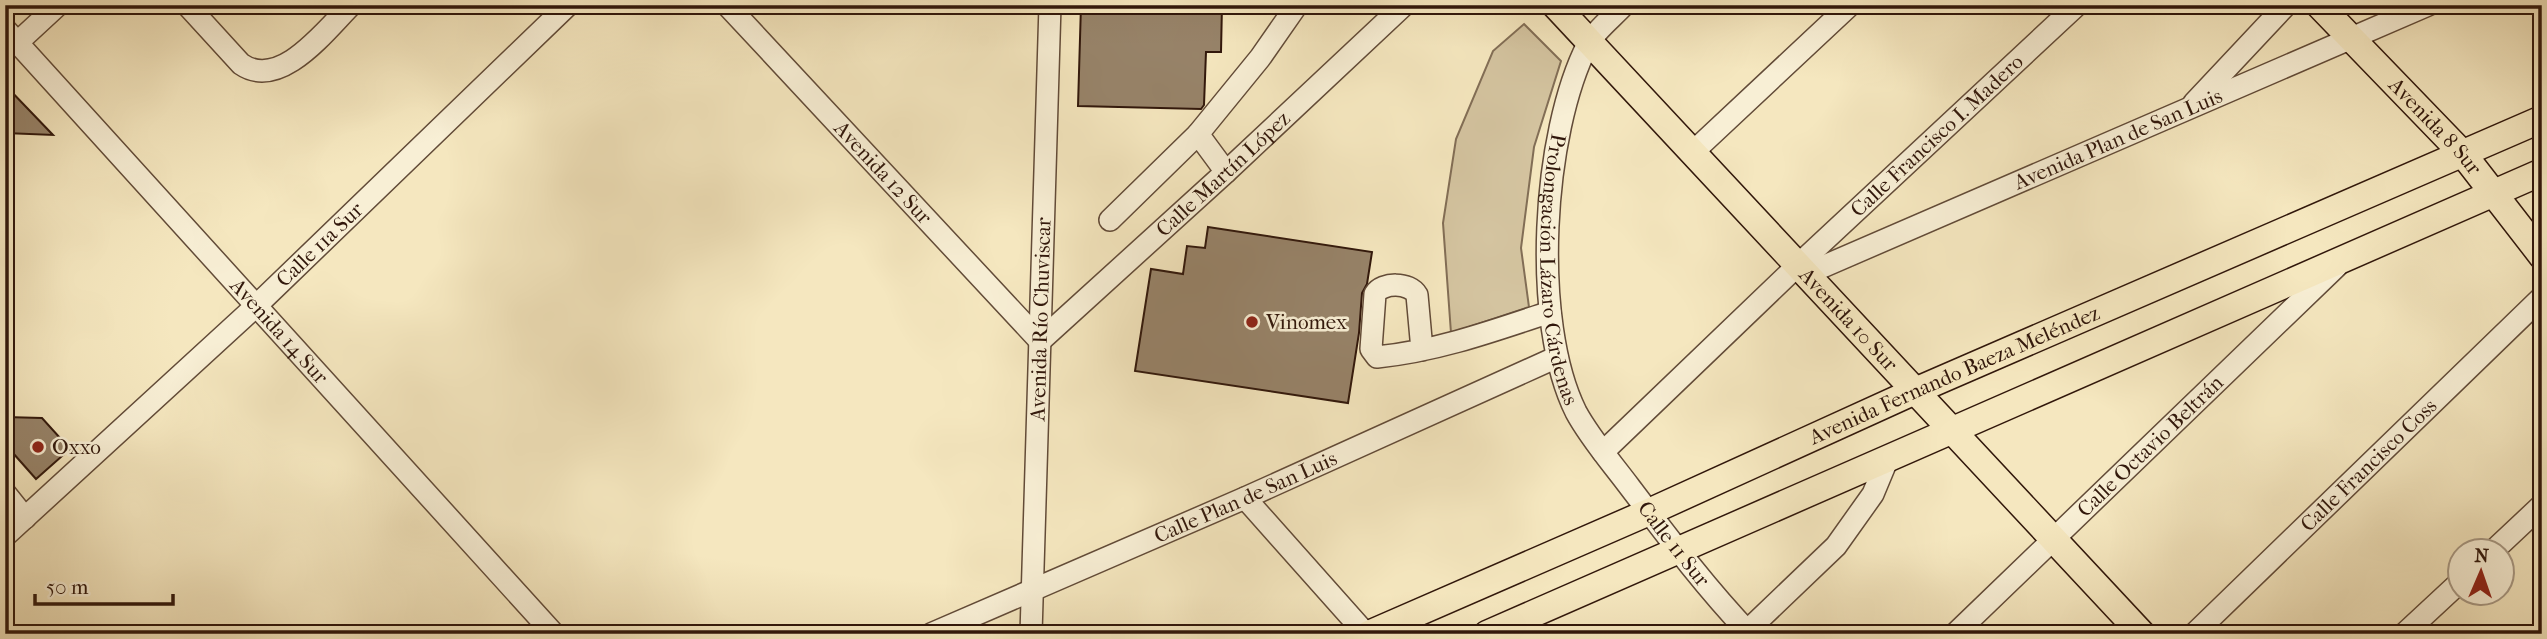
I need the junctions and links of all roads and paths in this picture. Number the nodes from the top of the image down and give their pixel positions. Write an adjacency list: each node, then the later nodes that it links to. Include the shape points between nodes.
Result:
1 (58, 5): 16 (street)
2 (187, 5): 15 (street, via 241,64 262,73 297,57)
3 (568, 5): 32 (street, Calle 11a Sur)
4 (727, 5): 34 (street, Avenida 12 Sur)
5 (1050, 5): 34 (street, Avenida Río Chuviscar)
6 (1297, 5): 21 (street)
7 (1404, 5): 24 (street, Calle Martín López)
8 (1555, 5): 18 (main road, Avenida 10 Sur)
9 (1624, 5): 18 (street)
10 (1850, 5): 22 (street)
11 (2077, 5): 30 (street, Calle Francisco I. Madero)
12 (2286, 5): 19 (street)
13 (2319, 5): 17 (main road, Avenida 8 Sur)
14 (2428, 5): 17 (street, Avenida Plan de San Luis)
15 (336, 10)
16 (12, 35): 32 (street, Avenida 14 Sur)
17 (2353, 38): 19 (street, Avenida Plan de San Luis); 23 (main road, Avenida 8 Sur)
18 (1589, 42): 22 (main road, Avenida 10 Sur); 33 (street, Prolongación Lázaro Cárdenas, via 1571,87 1550,186)
19 (2187, 111): 30 (street, Avenida Plan de San Luis)
20 (2542, 120): 23 (main road, Avenida Fernando Baeza Meléndez)
21 (1198, 134): 24 (street); 27 (street)
22 (1693, 152): 30 (main road, Avenida 10 Sur)
23 (2463, 154): 26 (main road, Avenida 8 Sur); 37 (main road, Avenida Fernando Baeza Meléndez)
24 (1226, 172): 34 (street, Calle Martín López)
25 (2542, 172): 26 (main road)
26 (2494, 193): 28 (main road, Avenida 8 Sur); 29 (main road)
27 (1110, 220)
28 (2542, 256)
29 (2344, 259): 38 (main road); 48 (street, Calle Octavio Beltrán)
30 (1802, 270): 37 (main road, Avenida 10 Sur); 39 (street)
31 (2542, 297): 60 (street, Calle Francisco Coss)
32 (257, 305): 45 (street, Calle 11a Sur); 53 (street, Avenida 14 Sur)
33 (1550, 312): 35 (street); 36 (street, Prolongación Lázaro Cárdenas)
34 (1040, 341): 50 (street, Avenida Río Chuviscar)
35 (1422, 350)
36 (1557, 357): 39 (street, Prolongación Lázaro Cárdenas, via 1577,413); 42 (street, Calle Plan de San Luis)
37 (1915, 391): 38 (main road, Avenida 10 Sur); 44 (main road, Avenida Fernando Baeza Meléndez)
38 (1952, 430): 40 (main road); 48 (main road, Avenida 10 Sur)
39 (1603, 452): 44 (street, Calle 11 Sur)
40 (1888, 458): 49 (main road); 52 (street, via 1873,494 1836,546)
41 (5, 493): 45 (street)
42 (1245, 498): 50 (street, Calle Plan de San Luis); 56 (street)
43 (2542, 505): 47 (street)
44 (1649, 512): 49 (street, Calle 11 Sur); 56 (main road, Avenida Fernando Baeza Meléndez)
45 (25, 517): 46 (street, Calle 11a Sur)
46 (5, 536)
47 (2506, 538)
48 (2055, 540): 58 (street, Calle Octavio Beltrán); 59 (main road, Avenida 10 Sur)
49 (1679, 550): 52 (street, Calle 11 Sur); 57 (main road)
50 (1032, 591): 54 (street, Calle Plan de San Luis); 55 (street, Avenida Río Chuviscar)
51 (2446, 594): 61 (street)
52 (1747, 633)
53 (554, 634)
54 (931, 634)
55 (1031, 634)
56 (1367, 634)
57 (1487, 634)
58 (1955, 634)
59 (2142, 634)
60 (2194, 634)
61 (2404, 634)

